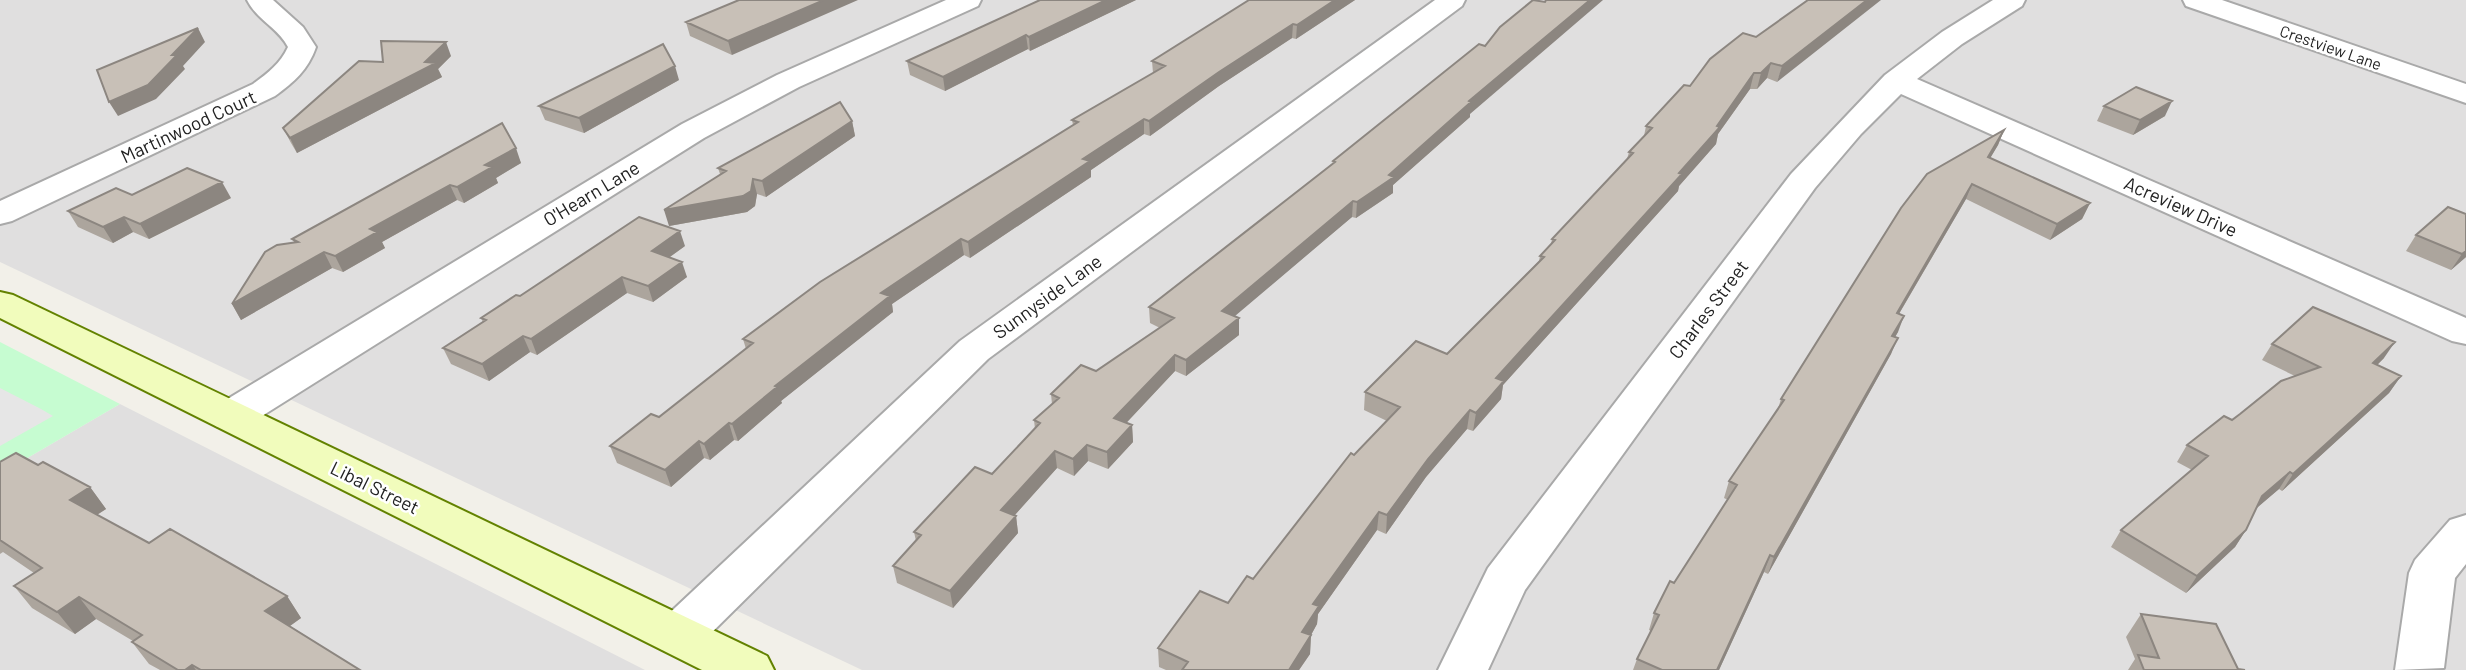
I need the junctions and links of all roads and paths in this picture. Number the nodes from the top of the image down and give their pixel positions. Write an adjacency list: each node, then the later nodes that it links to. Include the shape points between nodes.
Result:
1 (260, 0): 8 (street, Martinwood Court, via 296,34 302,47 282,77 240,103)
2 (968, 0): 11 (street, O'Hearn Lane, via 822,65 693,131)
3 (1452, 0): 13 (street, Sunnyside Lane, via 974,350)
4 (2011, 0): 6 (street, Charles Street, via 1947,40)
5 (2196, 0): 7 (street, Crestview Lane)
6 (1896, 81): 10 (street, Acreview Drive); 16 (street, Charles Street, via 1848,126 1803,181 1505,580)
7 (2466, 94)
8 (0, 214)
9 (0, 303): 11 (street, Libal Street)
10 (2466, 332)
11 (231, 416): 13 (street, Libal Street)
12 (2466, 532): 14 (street, via 2432,573)
13 (678, 635): 15 (street, Libal Street)
14 (2418, 667)
15 (749, 670)
16 (1463, 670)

